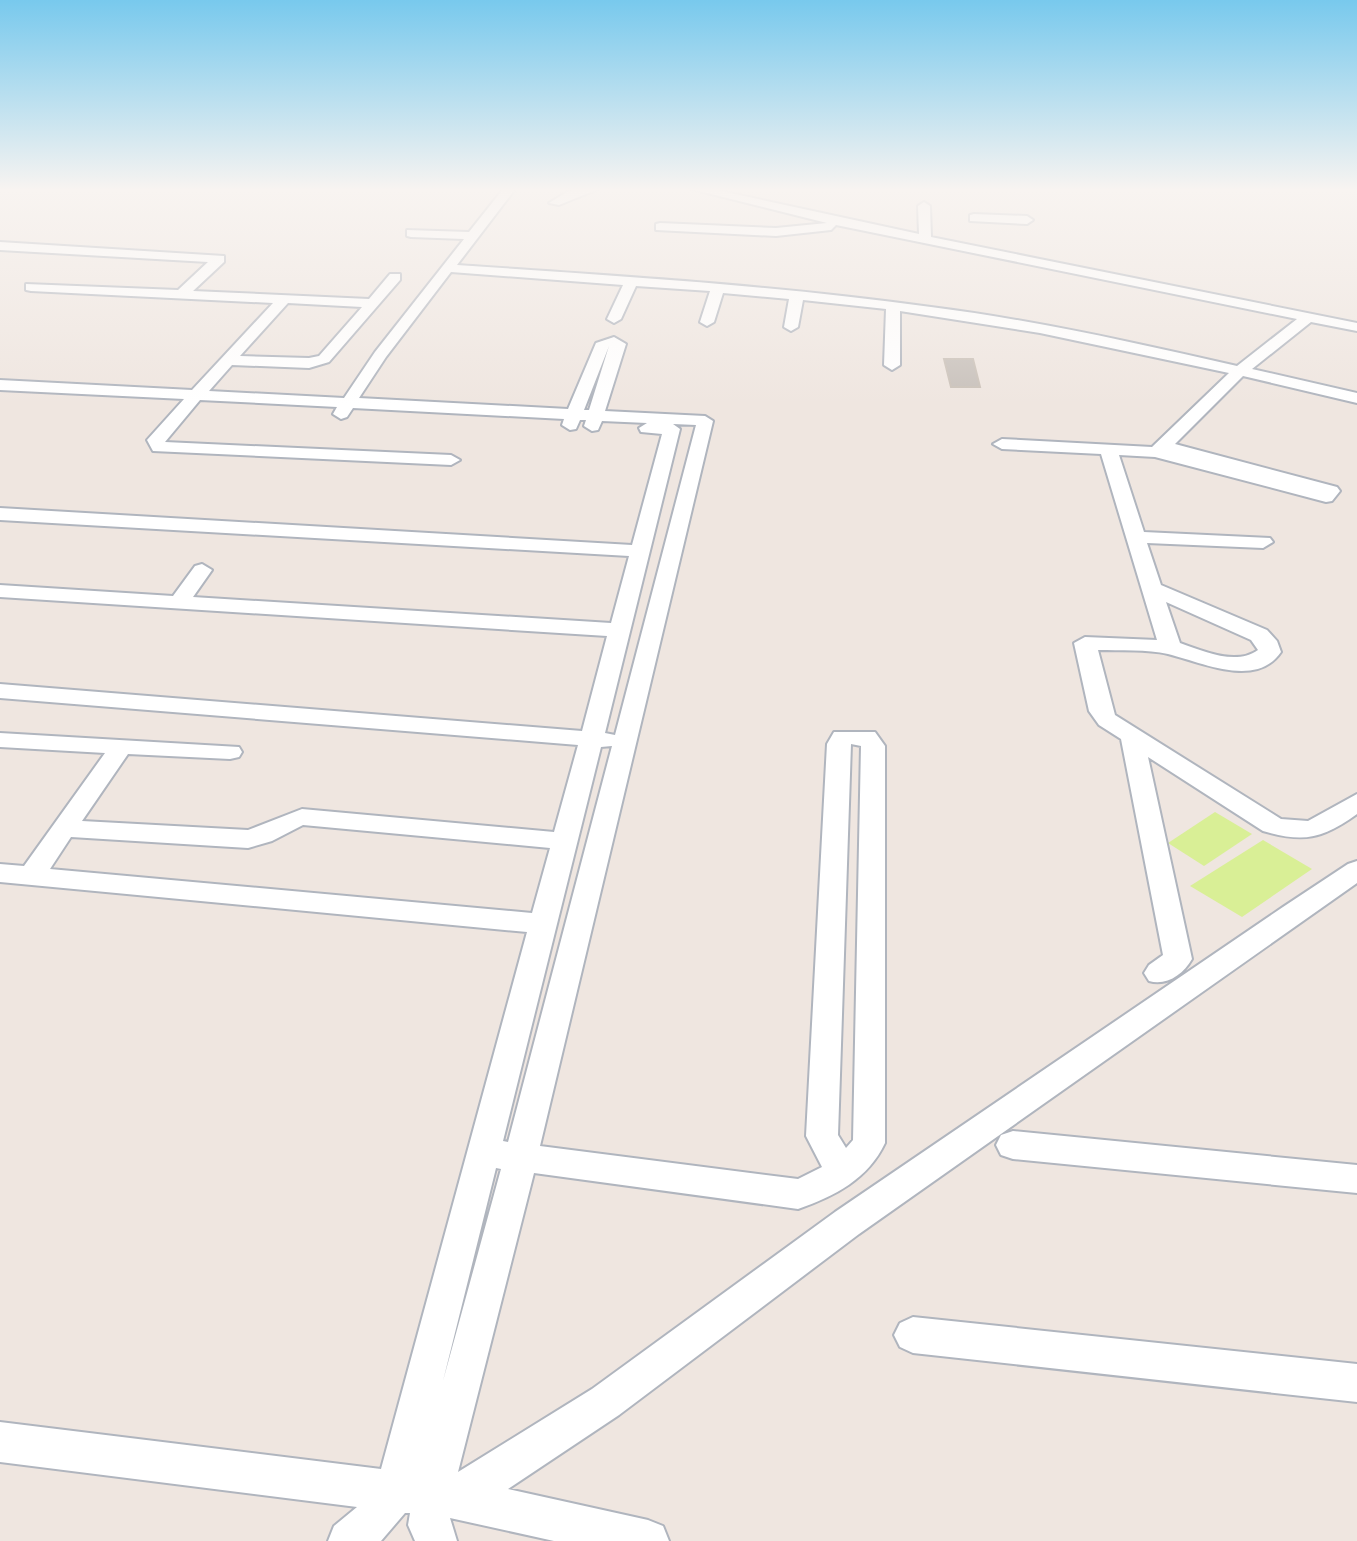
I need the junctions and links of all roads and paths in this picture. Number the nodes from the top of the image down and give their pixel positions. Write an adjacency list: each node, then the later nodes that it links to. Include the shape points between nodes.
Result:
1 (218, 260): 9 (street)
2 (455, 260): 4 (street)
3 (1079, 260): 14 (street)
4 (449, 268): 6 (street); 26 (street)
5 (395, 277): 12 (street)
6 (631, 281): 8 (street); 15 (street)
7 (31, 287): 9 (street)
8 (718, 288): 10 (street); 16 (street)
9 (180, 295): 11 (street)
10 (797, 295): 13 (street); 17 (street)
11 (283, 300): 12 (street); 19 (street)
12 (371, 303): 19 (street, via 324,359 309,363)
13 (893, 307): 20 (street); 21 (street, via 1098,339)
14 (1308, 317): 18 (street); 21 (street)
15 (614, 318)
16 (706, 322)
17 (791, 327)
18 (1357, 327)
19 (230, 360): 25 (street)
20 (892, 365)
21 (1240, 371): 24 (street); 29 (street)
22 (0, 384): 25 (street)
23 (0, 395): 25 (street)
24 (1357, 398)
25 (191, 400): 26 (street); 31 (street, via 155,440 159,447)
26 (344, 408): 27 (street)
27 (583, 420): 35 (street, via 672,429); 46 (street, via 705,421)
28 (1002, 444): 30 (street)
29 (1160, 449): 29 (street, via 1331,491 1326,498); 30 (street)
30 (1110, 452): 33 (street)
31 (451, 460)
32 (0, 514): 35 (street)
33 (1137, 537): 34 (street); 37 (street)
34 (1263, 542)
35 (642, 551): 40 (street)
36 (202, 570): 39 (street)
37 (1155, 590): 41 (street); 41 (street, via 1259,635 1270,652 1263,659 1230,662 1203,659)
38 (0, 591): 39 (street)
39 (179, 602): 40 (street)
40 (620, 630): 44 (street)
41 (1170, 647): 43 (street, via 1085,643 1101,710 1107,720)
42 (0, 691): 44 (street)
43 (1132, 736): 49 (street, via 1272,825 1290,831 1313,831); 56 (street, via 1178,959)
44 (590, 739): 46 (street); 51 (street)
45 (0, 740): 47 (street)
46 (625, 741): 59 (street)
47 (121, 747): 48 (street); 50 (street)
48 (230, 752)
49 (1357, 802)
50 (64, 828): 51 (street, via 248,839 264,837 285,821 302,817); 54 (street)
51 (564, 841): 55 (street)
52 (1357, 870): 65 (street, via 847,1223 554,1438 495,1476)
53 (0, 873): 54 (street)
54 (32, 874): 55 (street)
55 (543, 924): 58 (street)
56 (1158, 973)
57 (1013, 1144): 61 (street)
58 (485, 1153): 59 (street); 65 (street)
59 (522, 1158): 60 (street, via 798,1194 824,1184); 65 (street)
60 (842, 1170): 60 (street, via 822,1136 839,744 848,734 867,737 873,746 869,1143)
61 (1357, 1179)
62 (913, 1335): 63 (street)
63 (1357, 1383)
64 (0, 1443): 65 (street)
65 (427, 1496): 66 (street, via 376,1518); 67 (street, via 429,1525); 68 (street)
66 (349, 1541)
67 (436, 1541)
68 (648, 1541)

